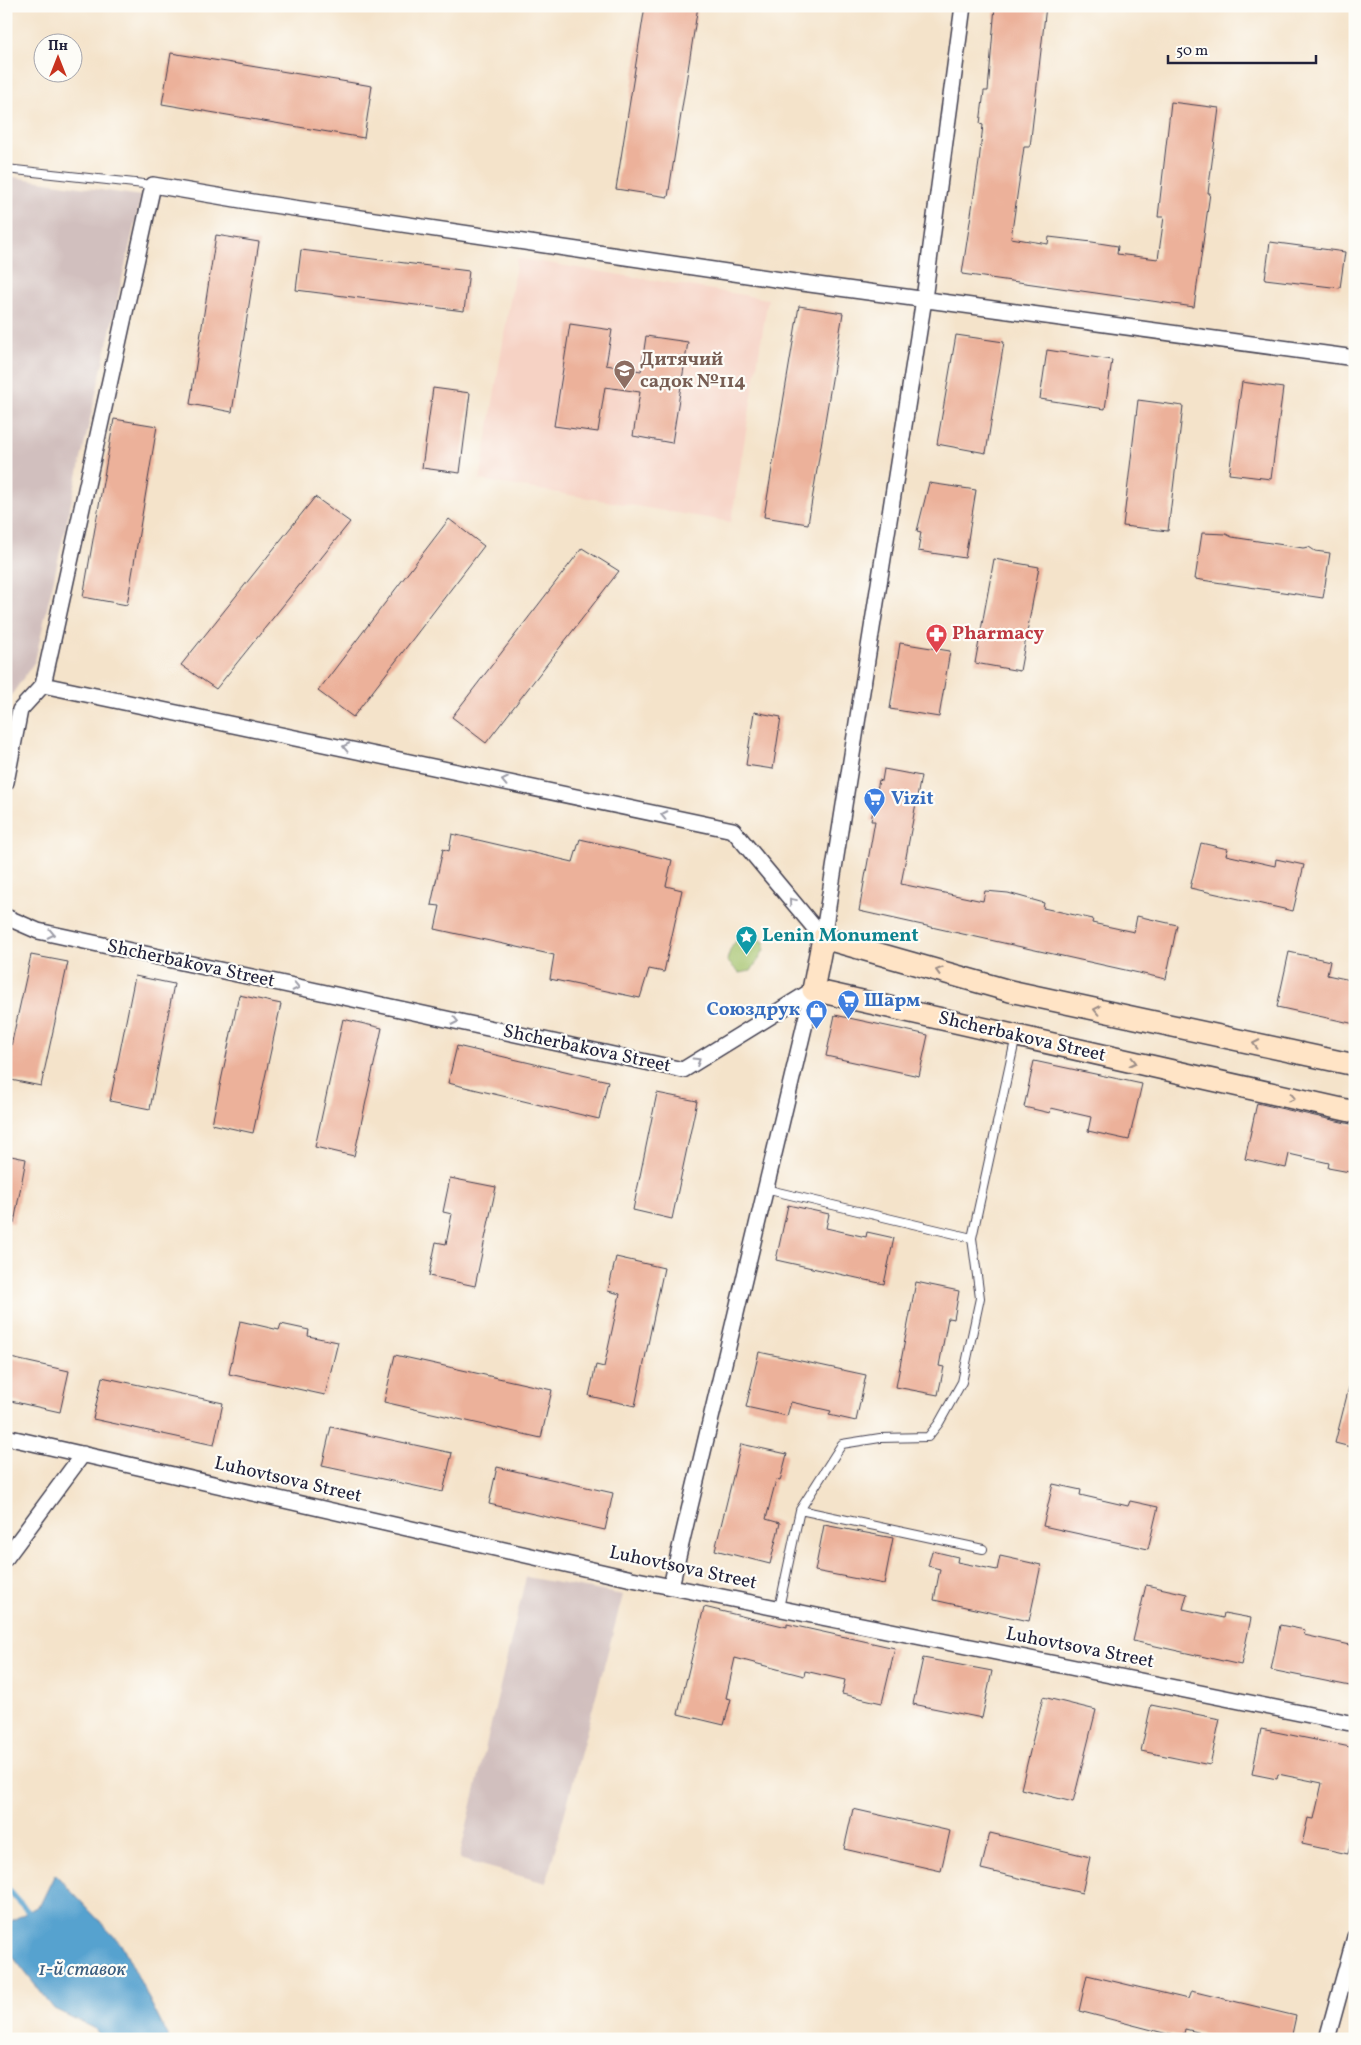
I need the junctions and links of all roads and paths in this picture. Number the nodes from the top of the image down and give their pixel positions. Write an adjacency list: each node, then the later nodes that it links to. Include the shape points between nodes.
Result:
1 (963, 6): 4 (street)
2 (6, 169): 3 (lane)
3 (153, 185): 4 (street); 6 (street)
4 (924, 299): 5 (street); 9 (street)
5 (1355, 358)
6 (43, 685): 7 (street, via 20,710); 9 (street, one-way to 6, via 733,830)
7 (6, 782)
8 (6, 917): 10 (street, Shcherbakova Street, one-way to 10, via 38,931 683,1070)
9 (823, 938): 10 (street); 12 (street, one-way to 9, via 1010,991)
10 (813, 990): 11 (street, Shcherbakova Street); 14 (street)
11 (1016, 1036): 13 (street, Shcherbakova Street, one-way to 13); 15 (lane)
12 (1355, 1065)
13 (1355, 1112)
14 (765, 1189): 15 (lane); 21 (street)
15 (972, 1238): 18 (lane, via 980,1298 962,1382 939,1423 928,1437 880,1438 842,1444)
16 (6, 1437): 17 (street, Luhovtsova Street)
17 (83, 1454): 20 (street); 21 (street, Luhovtsova Street)
18 (800, 1510): 19 (lane); 22 (lane)
19 (983, 1549)
20 (6, 1558)
21 (671, 1586): 22 (street, Luhovtsova Street)
22 (779, 1608): 23 (street, Luhovtsova Street)
23 (1355, 1724)
24 (1355, 1937): 25 (street)
25 (1327, 2039)

